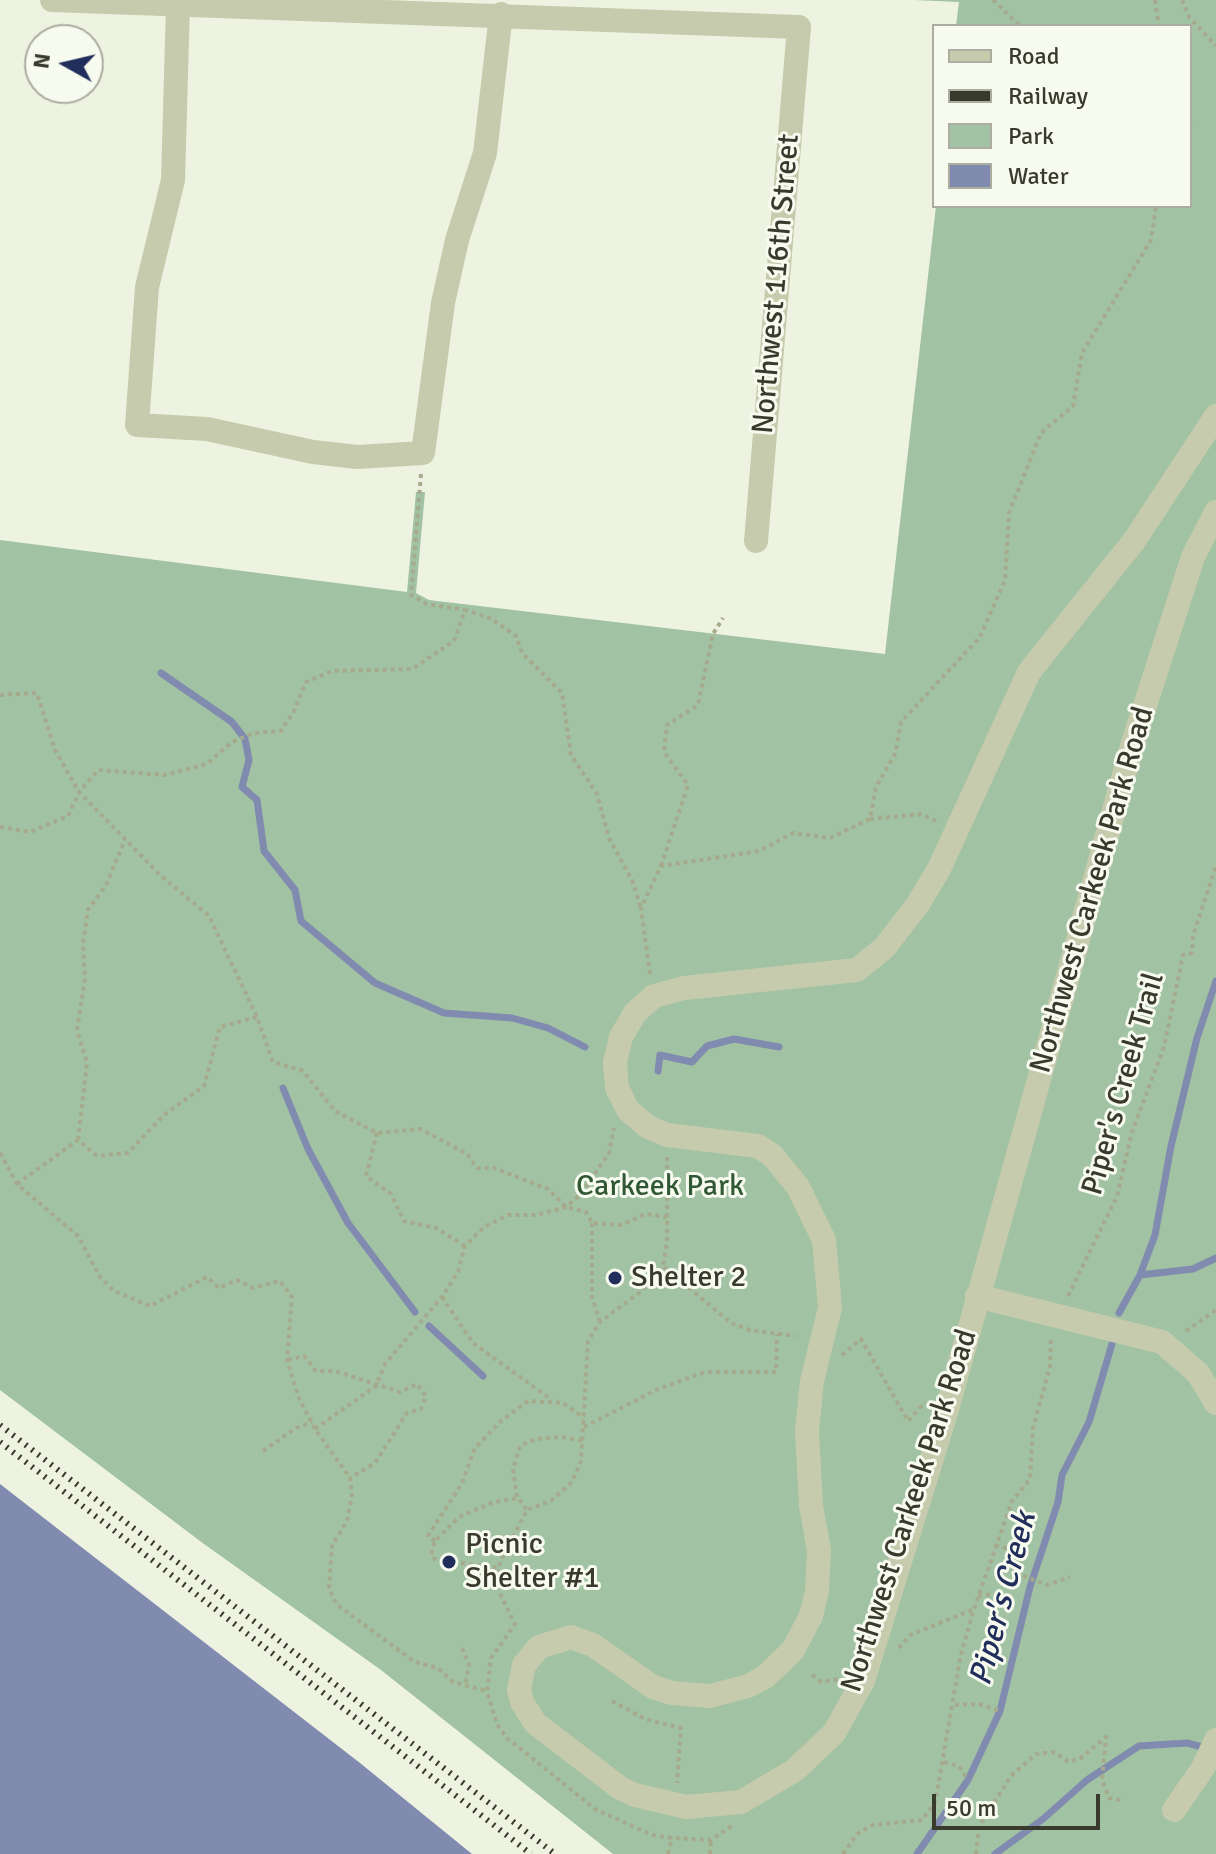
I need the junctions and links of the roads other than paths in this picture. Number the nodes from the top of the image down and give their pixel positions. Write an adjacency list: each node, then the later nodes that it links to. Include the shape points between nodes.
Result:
1 (52, 0): 2 (street)
2 (178, 4): 3 (street); 3 (street, via 173,180 147,287 137,425 207,429 357,457 423,453 443,303 485,153)
3 (501, 14): 6 (street, Northwest 116th Street, via 799,27)
4 (1216, 416): 7 (street, Northwest Carkeek Park Road, via 1134,541 1029,672 939,869 884,948 857,970 684,988 654,996 635,1013 621,1037 615,1062 617,1088 628,1110 667,1135 758,1146 798,1187 824,1240 830,1308 812,1381 807,1431 819,1550 817,1591 793,1650 765,1677 729,1692 691,1696 635,1677 593,1645 571,1637 549,1641 524,1665 519,1690 527,1713 620,1788 651,1801 675,1806 741,1802 795,1770 834,1733 863,1681)
5 (1216, 512): 7 (street, Northwest Carkeek Park Road, via 1193,557 1132,746)
6 (756, 541)
7 (977, 1296): 8 (street, via 1162,1342 1198,1373)
8 (1216, 1403)
9 (1216, 1740): 10 (street)
10 (1174, 1810)

